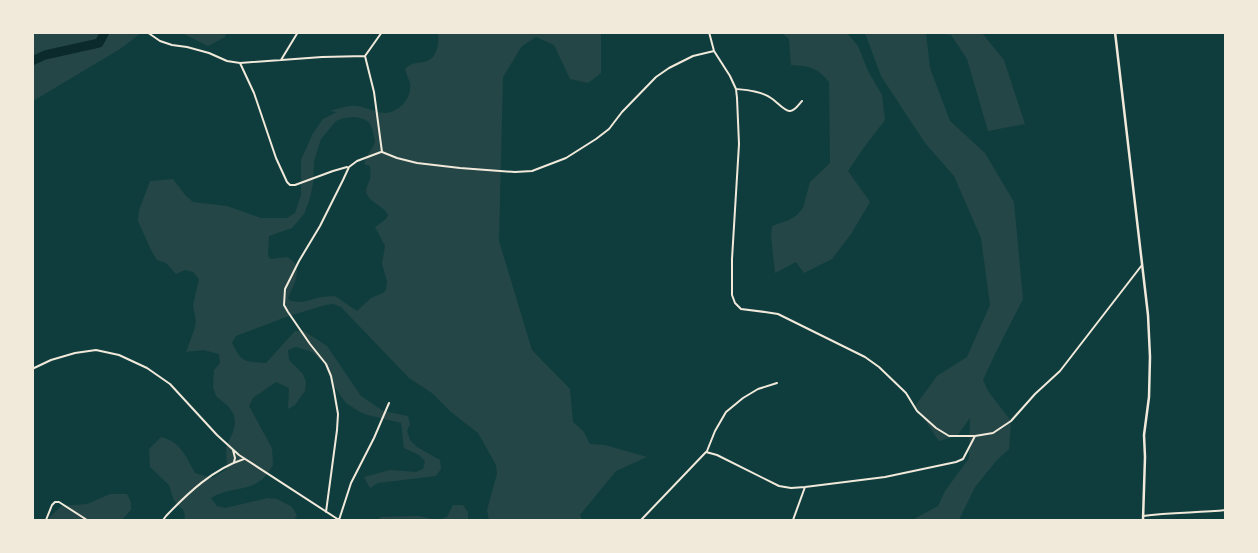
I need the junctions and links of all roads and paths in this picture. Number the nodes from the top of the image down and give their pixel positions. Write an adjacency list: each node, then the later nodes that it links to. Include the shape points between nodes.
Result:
1 (147, 32): 9 (street, via 160,41)
2 (298, 32): 8 (street)
3 (382, 32): 7 (street)
4 (709, 32): 6 (street)
5 (1115, 32): 14 (street)
6 (714, 51): 10 (street); 12 (street, via 693,56 669,68 656,77 596,139 566,158 532,171 418,163)
7 (365, 56): 8 (street); 12 (street, via 374,92)
8 (281, 60): 9 (street)
9 (240, 63): 13 (street, via 286,182 295,185)
10 (736, 89): 11 (street, via 767,95 789,112); 18 (street, via 739,144 732,259 735,303 741,309 778,314 865,357 891,378 936,428 949,436)
11 (802, 101)
12 (382, 152): 13 (street)
13 (349, 167): 25 (street, via 285,289 284,301 288,312 326,364 334,391 338,430)
14 (1142, 265): 18 (street, via 1060,371 1011,421 993,433); 26 (street, via 1150,357 1144,436)
15 (32, 369): 19 (street, via 75,353 96,350 119,356 147,368 170,384)
16 (777, 383): 20 (street, via 758,389 726,412)
17 (389, 403): 30 (street, via 351,483)
18 (975, 436): 23 (street, via 963,459 956,462 885,477)
19 (233, 450): 21 (street); 22 (street)
20 (706, 452): 23 (street, via 779,486); 31 (street)
21 (244, 459): 22 (street); 25 (street)
22 (234, 462): 29 (street, via 187,494)
23 (804, 487): 32 (street)
24 (1226, 510): 26 (street)
25 (326, 512): 30 (street)
26 (1143, 516): 33 (street)
27 (46, 520): 28 (street, via 55,502)
28 (87, 520)
29 (163, 520)
30 (339, 520)
31 (641, 520)
32 (793, 520)
33 (1143, 520)

